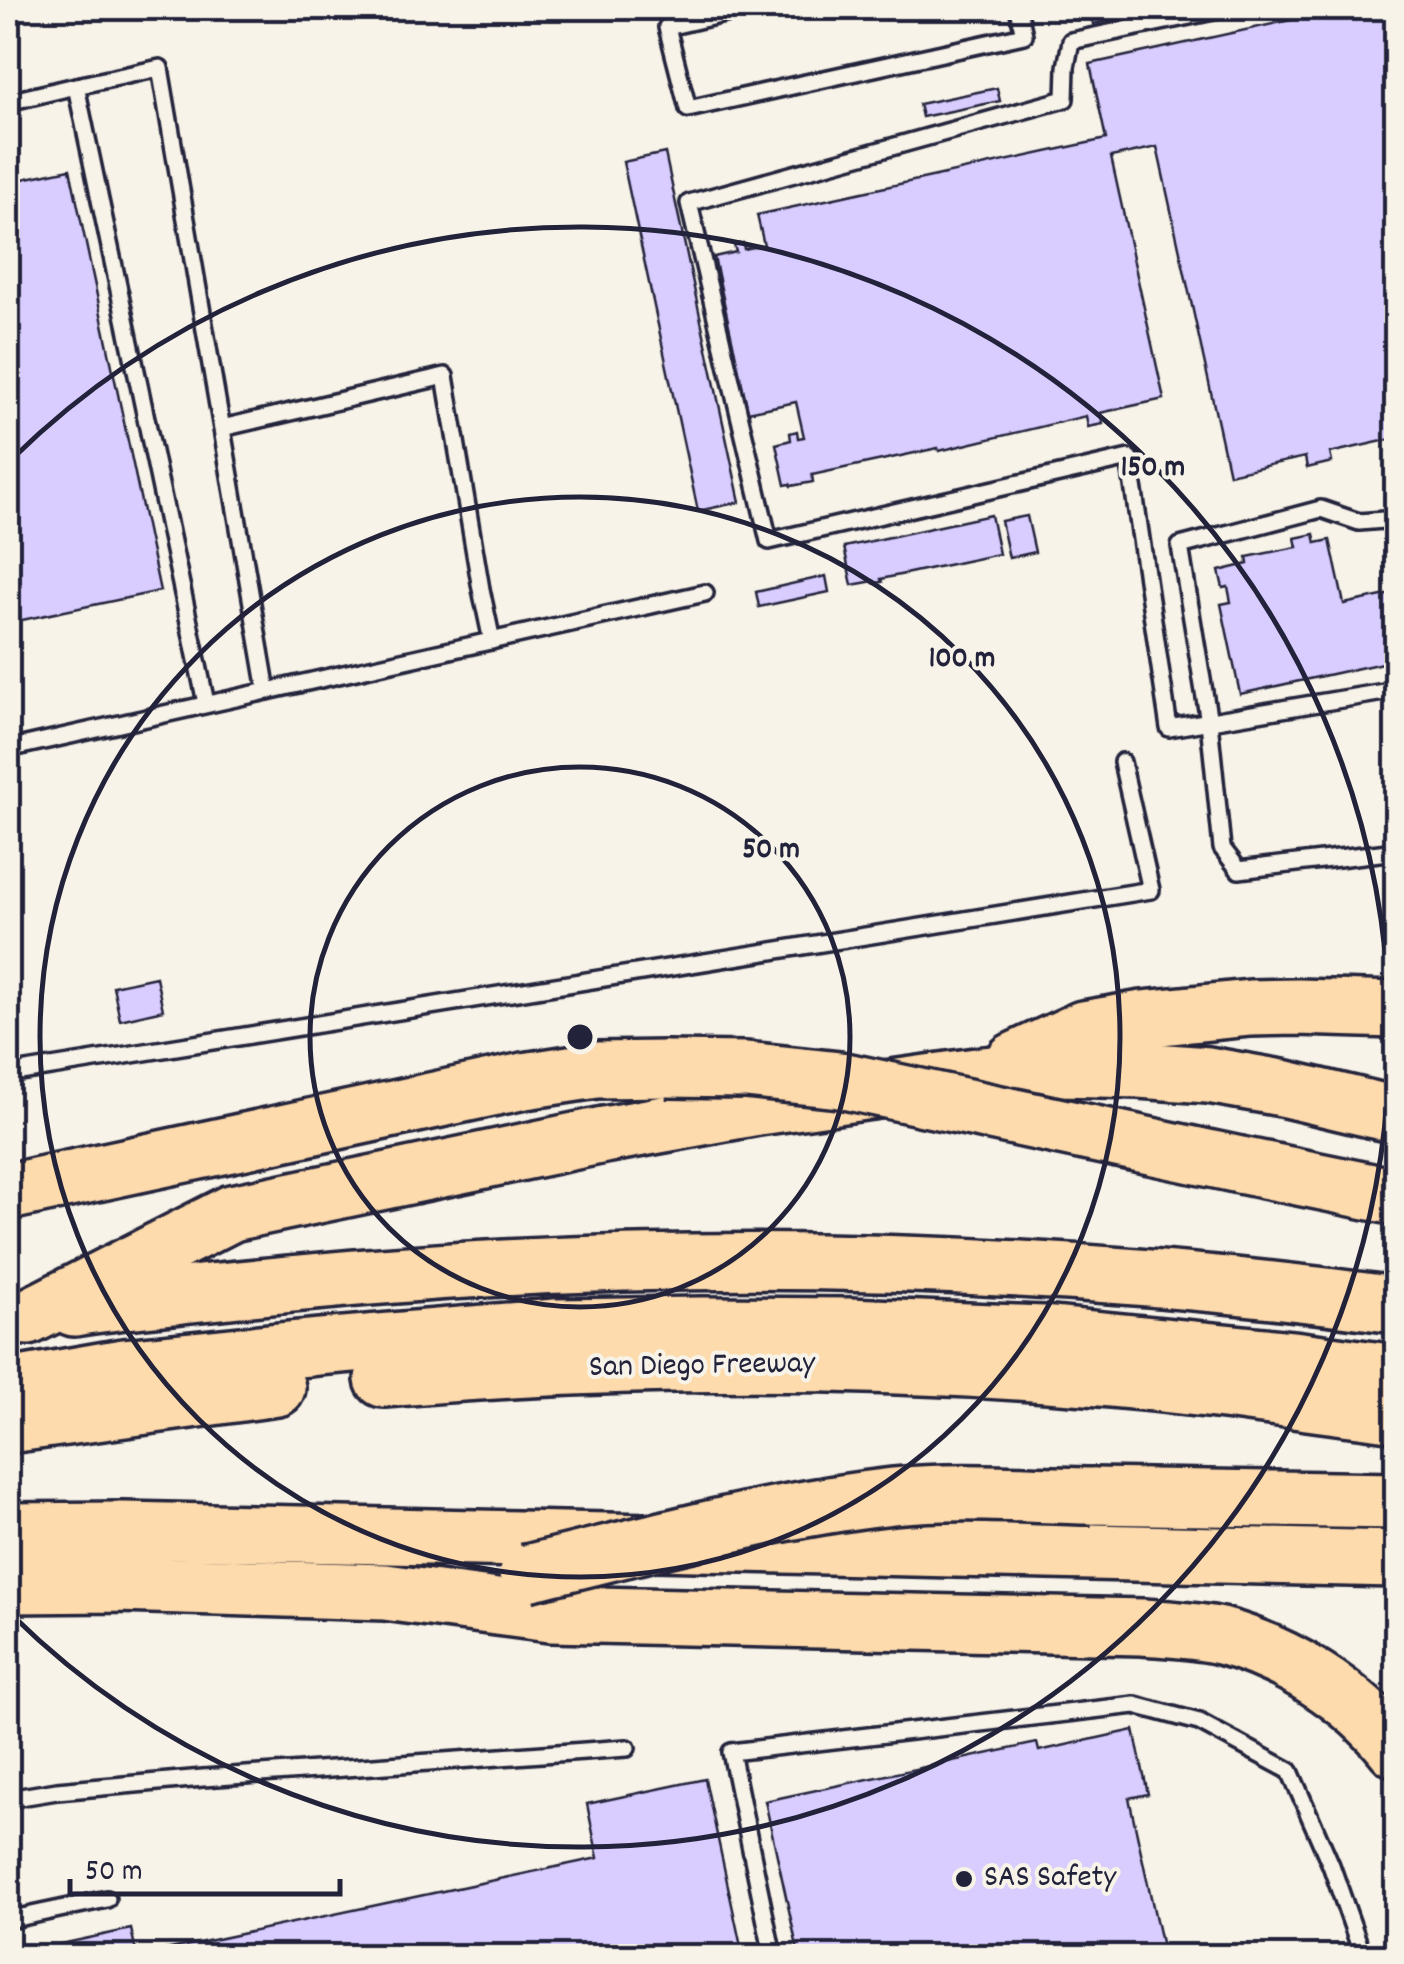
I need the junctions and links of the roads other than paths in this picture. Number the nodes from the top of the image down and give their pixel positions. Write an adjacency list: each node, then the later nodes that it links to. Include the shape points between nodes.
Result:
1 (751, 8): 2 (lane, via 666,27 688,109 1024,35)
2 (1018, 8)
3 (1228, 8): 13 (lane, via 1071,41 1065,99 689,203 769,542 1128,458 1168,728)
4 (76, 86): 5 (lane); 6 (lane, via 160,68); 12 (lane)
5 (8, 102)
6 (222, 428): 9 (lane, via 445,376); 11 (lane)
7 (1396, 518): 13 (lane, via 1360,522 1321,509 1180,546)
8 (705, 593): 9 (lane)
9 (492, 640): 11 (lane)
10 (1396, 690): 13 (lane)
11 (267, 691): 12 (lane)
12 (206, 703): 14 (lane)
13 (1209, 722): 16 (lane, via 1222,848 1239,870)
14 (8, 750)
15 (1122, 762): 18 (lane, via 1152,890)
16 (1396, 852)
17 (1396, 1010): 19 (highway, via 1250,1008 1142,1019 1083,1029)
18 (8, 1074)
19 (984, 1075): 20 (highway, via 1061,1068 1208,1075); 24 (highway, via 604,1135 232,1212)
20 (1396, 1115)
21 (8, 1192): 22 (highway, bridge, via 524,1081 666,1069 840,1080)
22 (1396, 1197)
23 (1396, 1306): 24 (highway, via 979,1266 644,1262 248,1287 85,1306)
24 (14, 1333)
25 (1396, 1372): 26 (highway, via 1043,1334 703,1325 556,1327 319,1346)
26 (8, 1387)
27 (1396, 1414): 28 (highway, San Diego Freeway, via 1070,1376 924,1367 647,1365 259,1390)
28 (8, 1425)
29 (1396, 1501): 33 (highway, bridge, via 898,1496 747,1520 527,1574)
30 (8, 1531): 31 (highway)
31 (1396, 1560)
32 (8, 1585): 33 (highway)
33 (385, 1592): 35 (highway, via 550,1614 1143,1628 1220,1636 1314,1676)
34 (627, 1748): 36 (lane)
35 (1396, 1748)
36 (8, 1799)
37 (106, 1899): 38 (lane)
38 (8, 1920)
39 (773, 1956): 40 (lane, via 731,1752 1135,1705 1199,1722 1290,1770)
40 (1363, 1956)

